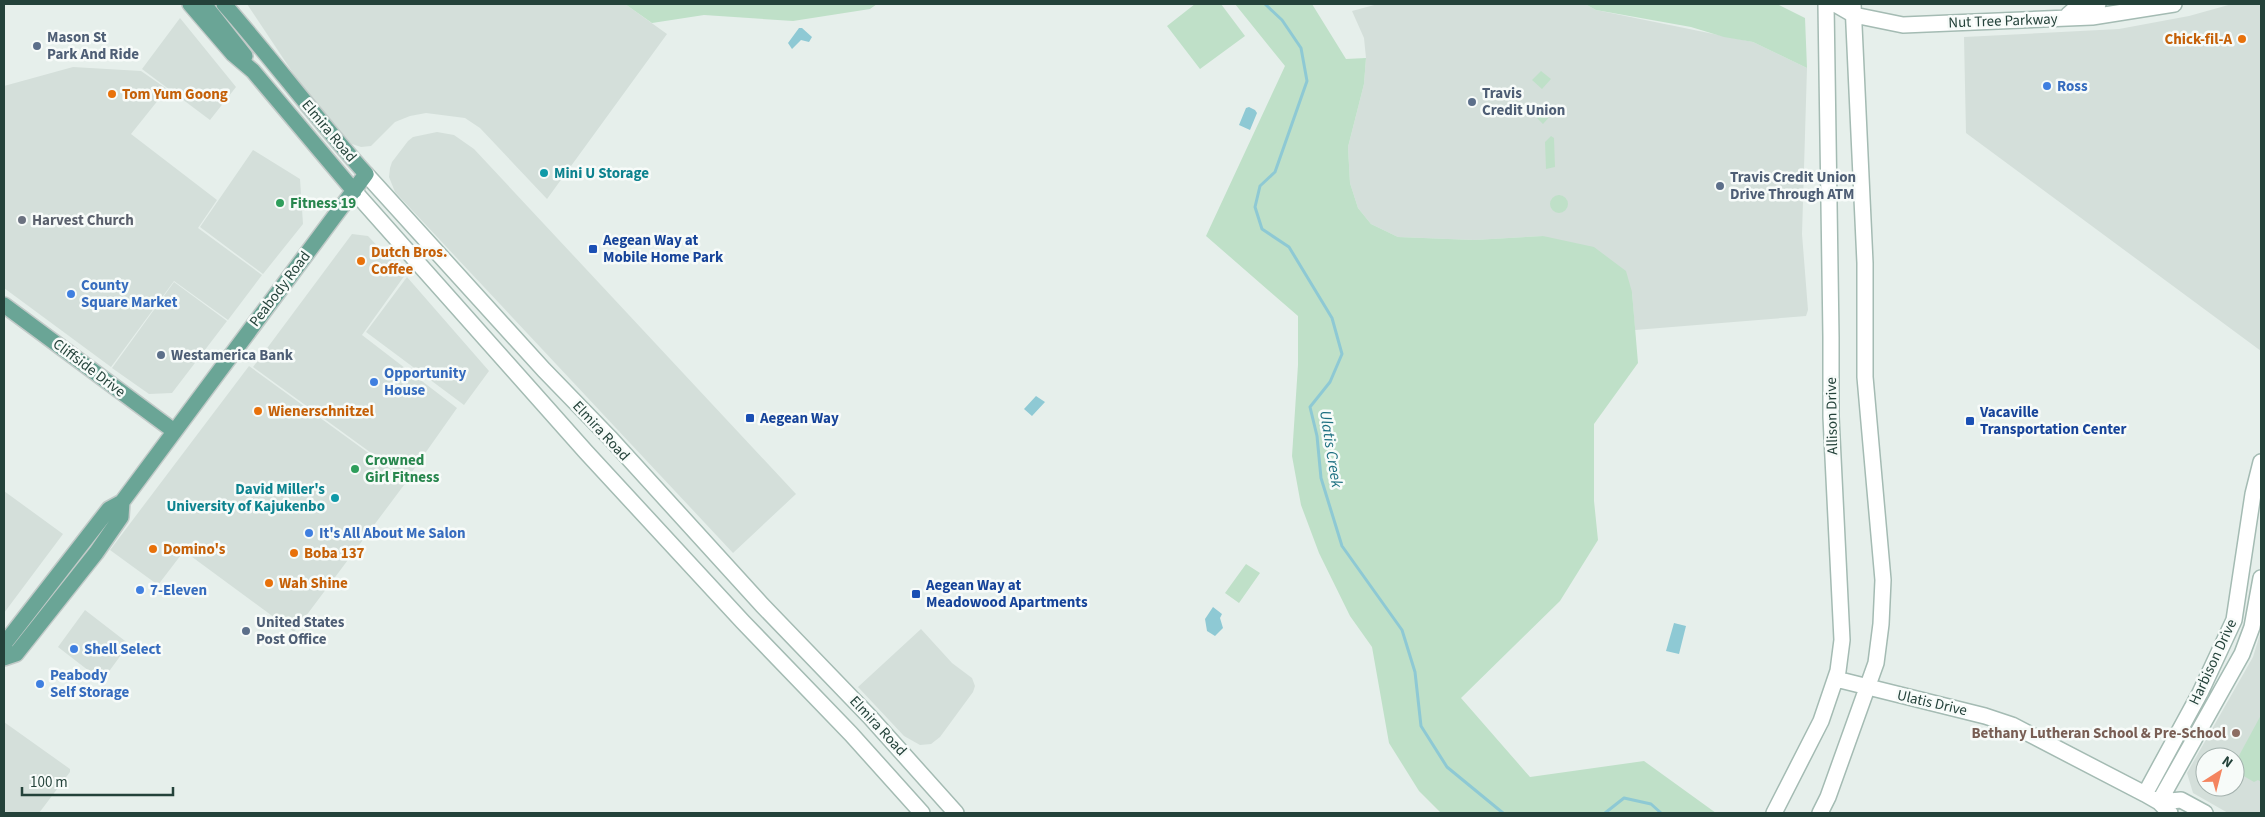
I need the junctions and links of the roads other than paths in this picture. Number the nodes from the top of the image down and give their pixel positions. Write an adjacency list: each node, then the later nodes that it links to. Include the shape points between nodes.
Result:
1 (190, 4): 12 (main road, Elmira Road, via 232,54)
2 (204, 4): 12 (main road, Elmira Road, via 233,38)
3 (224, 4): 11 (main road, Elmira Road)
4 (240, 4): 11 (main road, Elmira Road)
5 (1826, 4): 22 (main road, Allison Drive, via 1830,417 1842,633)
6 (1835, 4): 9 (main road, Nut Tree Parkway)
7 (2098, 4): 10 (main road, via 2076,8)
8 (2174, 4): 10 (main road, Nut Tree Parkway, via 2102,16)
9 (1853, 9): 10 (main road, Nut Tree Parkway, via 1903,25); 23 (main road, via 1865,263 1865,377 1883,580 1876,663)
10 (2065, 18)
11 (256, 40): 13 (main road, Elmira Road)
12 (253, 71): 14 (main road, Elmira Road)
13 (366, 174): 14 (main road, Peabody Road); 27 (main road, Elmira Road)
14 (354, 191): 16 (main road, Peabody Road); 26 (main road, Elmira Road, via 586,452)
15 (4, 305): 16 (main road, Cliffside Drive)
16 (174, 431): 18 (main road, Peabody Road)
17 (2261, 462): 24 (main road, Harbison Drive, via 2234,620 2200,693)
18 (122, 502): 20 (main road, Peabody Road, via 109,509 58,574 5,643); 21 (main road, Peabody Road, via 121,517 96,553 16,654)
19 (2261, 578): 25 (main road, Harbison Drive, via 2252,627 2242,654)
20 (4, 654)
21 (4, 658)
22 (1836, 679): 23 (main road, Ulatis Drive); 28 (main road, Allison Drive, via 1821,720)
23 (1867, 687): 24 (main road, Ulatis Drive, via 2012,725); 29 (main road)
24 (2145, 794): 25 (main road, Ulatis Drive)
25 (2159, 802): 30 (main road, Ulatis Drive); 31 (main road, via 2181,800)
26 (922, 813)
27 (956, 813)
28 (1774, 813)
29 (1820, 813)
30 (2170, 813)
31 (2204, 813)

